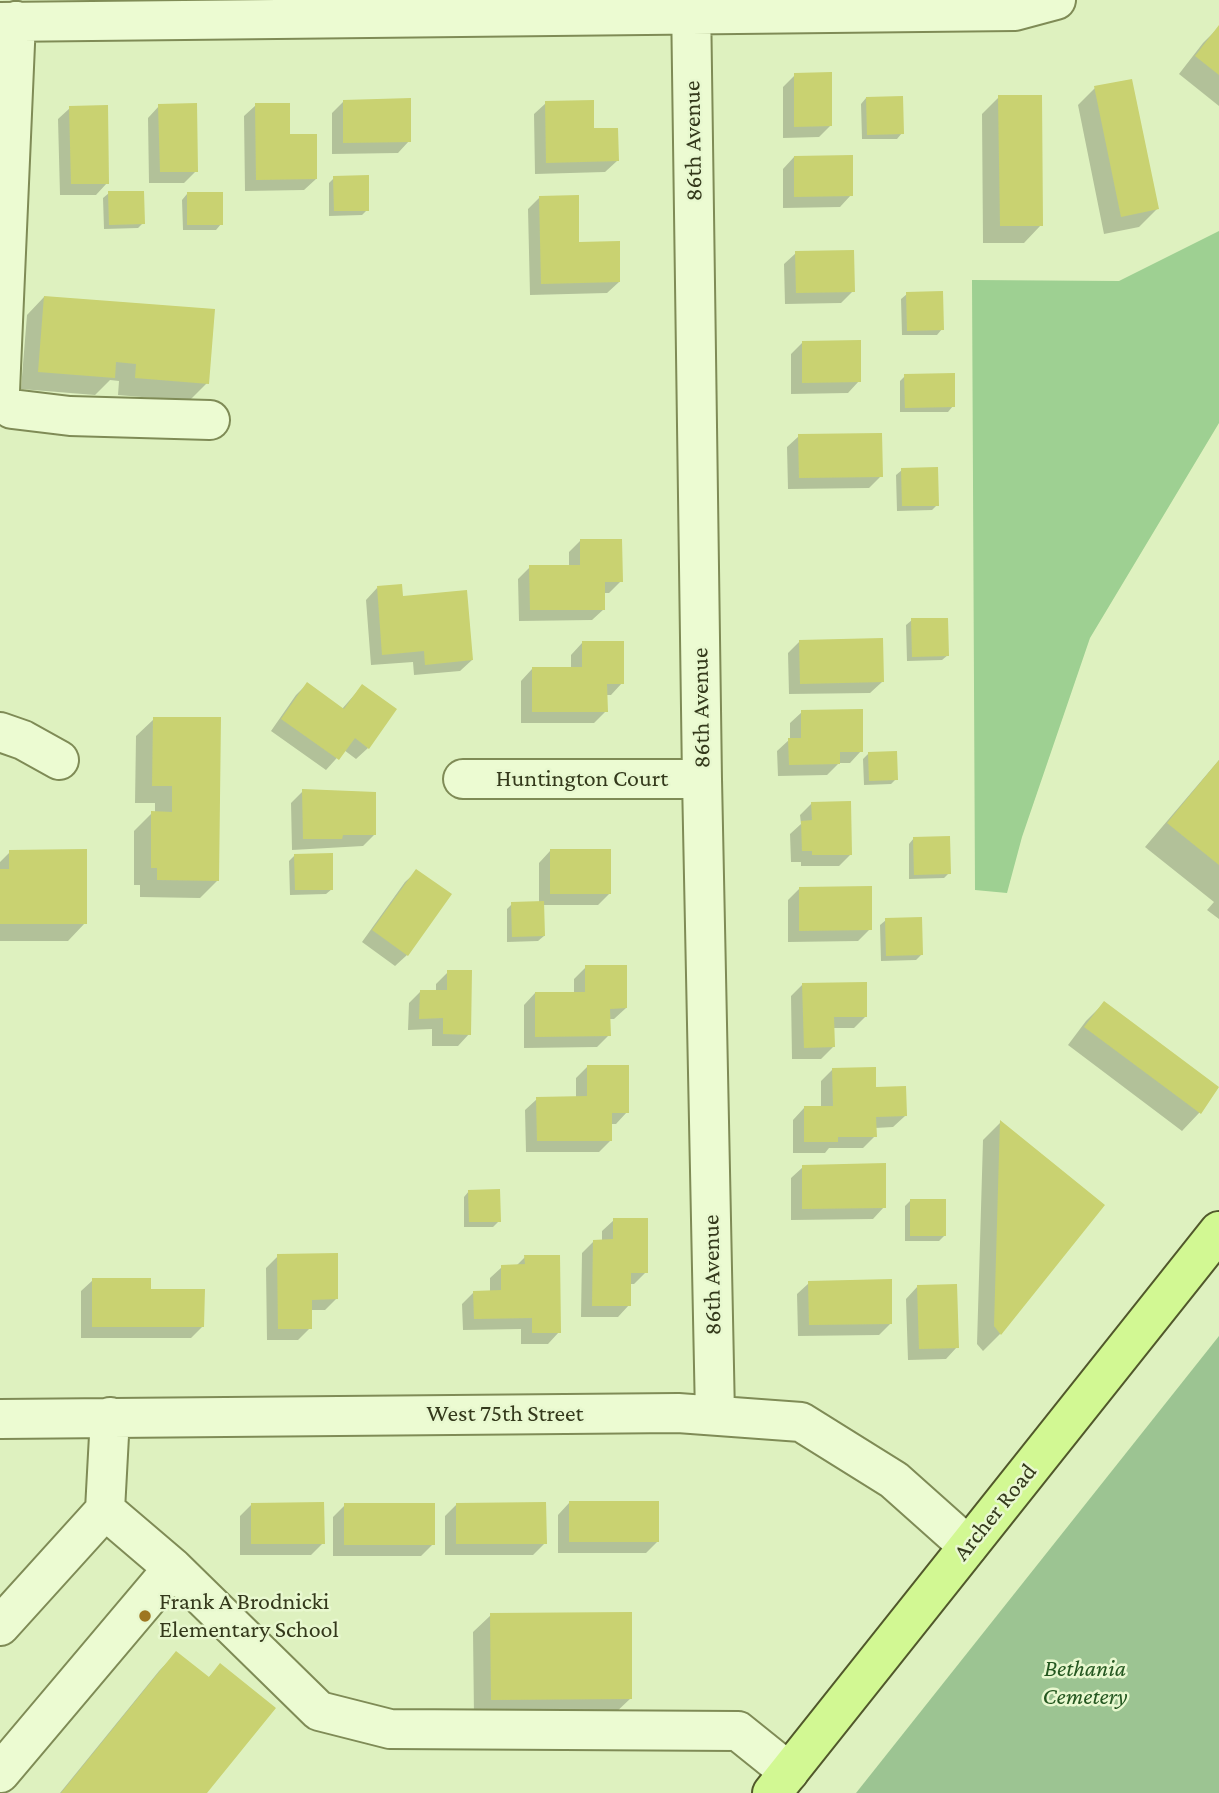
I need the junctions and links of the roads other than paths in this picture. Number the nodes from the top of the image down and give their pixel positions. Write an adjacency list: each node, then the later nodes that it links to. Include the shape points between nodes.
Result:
1 (1056, 0): 2 (street, via 1015,11)
2 (691, 7): 3 (street); 10 (street, 86th Avenue)
3 (8, 22): 4 (street)
4 (0, 391)
5 (0, 402): 6 (street, via 12,410 70,416)
6 (210, 420)
7 (0, 732): 8 (street)
8 (59, 760)
9 (463, 779): 10 (street, Huntington Court)
10 (702, 779): 12 (street, 86th Avenue)
11 (1219, 1231): 16 (main road, Archer Road)
12 (715, 1415): 13 (street, West 75th Street); 16 (street, West 75th Street, via 801,1422 894,1480)
13 (110, 1417): 14 (street, West 75th Street); 15 (street)
14 (0, 1419)
15 (105, 1510): 17 (street); 18 (street)
16 (968, 1546): 20 (main road, Archer Road)
17 (173, 1568): 19 (street); 20 (street, via 319,1711 390,1729 738,1731)
18 (0, 1626)
19 (0, 1773)
20 (780, 1782)

